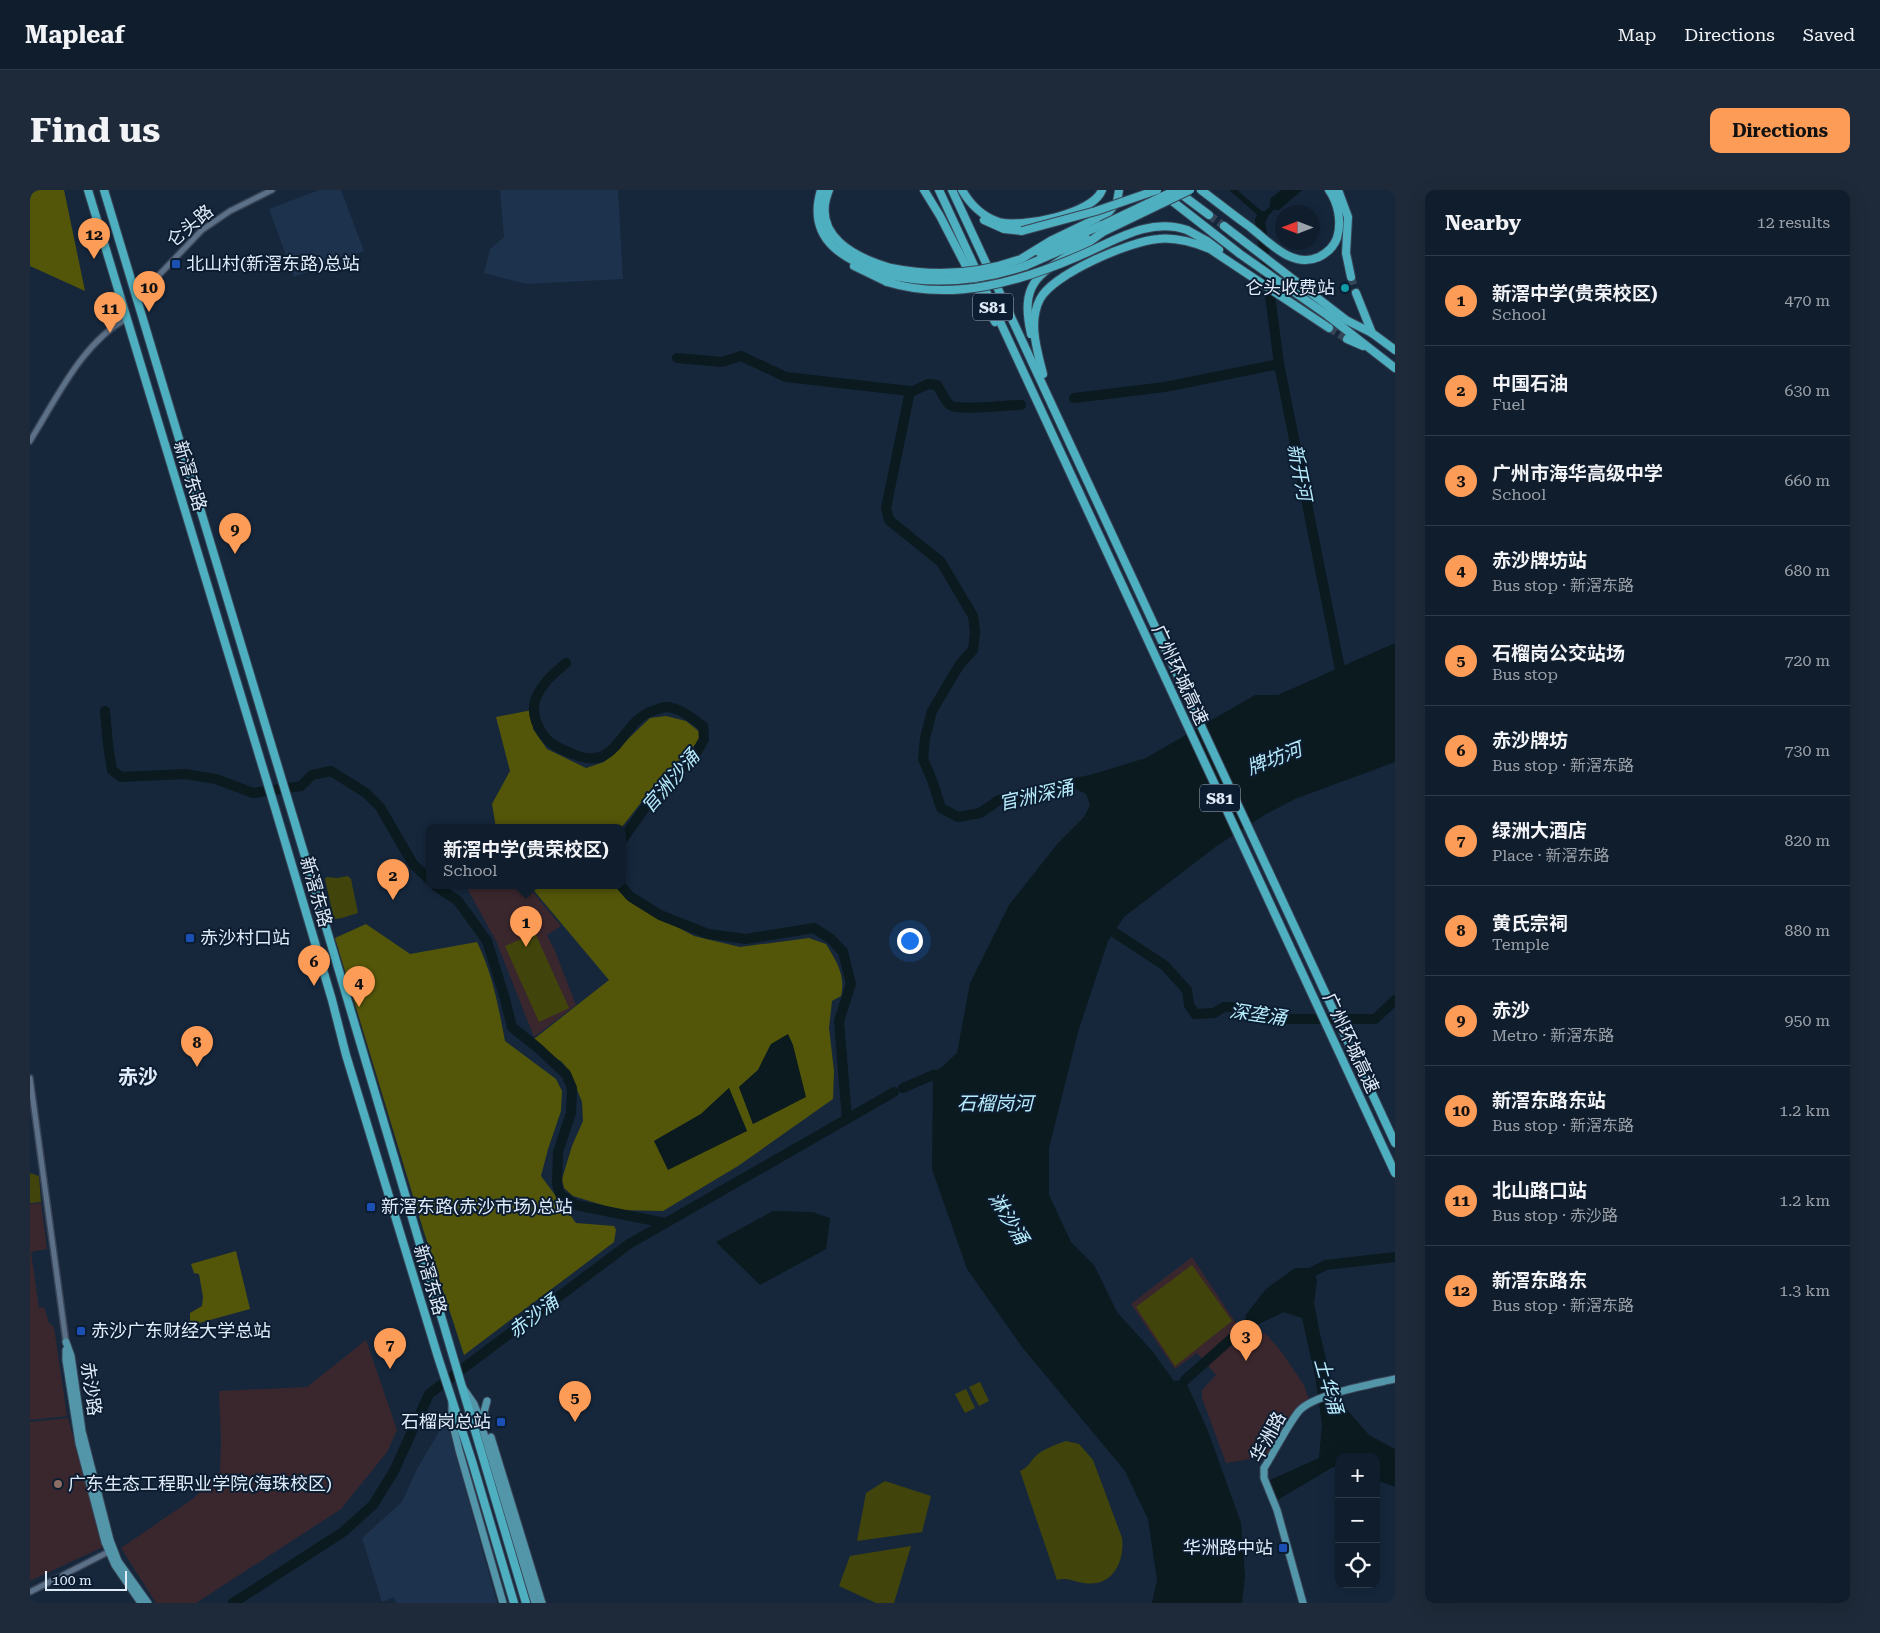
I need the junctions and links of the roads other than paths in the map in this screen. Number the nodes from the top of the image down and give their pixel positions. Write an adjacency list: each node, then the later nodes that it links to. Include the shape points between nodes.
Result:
1 (88, 190): 26 (highway, 新滘东路)
2 (104, 190): 25 (highway, 新滘东路)
3 (272, 190): 25 (street, 仑头路, via 230,211 202,230)
4 (822, 190): 21 (highway, via 818,204 819,221 835,250 860,265)
5 (829, 190): 21 (highway, via 826,217 840,244)
6 (924, 190): 35 (highway)
7 (939, 190): 35 (highway, 广州环城高速 / S81)
8 (952, 190): 34 (highway, 广州环城高速 / S81)
9 (1102, 190): 16 (highway, via 1091,204 1079,210 1018,224 991,219)
10 (1119, 190): 20 (highway, via 1117,202 1108,213 1052,240)
11 (1157, 190): 16 (highway, bridge, via 1022,231 989,223); 30 (highway)
12 (1176, 190): 17 (highway); 19 (highway, bridge)
13 (1190, 190): 19 (highway, bridge)
14 (1201, 190): 15 (highway, via 1278,250 1293,258 1308,260 1322,255 1337,238 1338,216)
15 (1333, 191): 22 (highway, via 1348,217 1346,253)
16 (963, 193)
17 (1209, 215)
18 (1224, 226): 28 (highway, via 1346,320)
19 (1102, 229): 20 (highway); 33 (highway, via 1050,266 1031,289 1028,322)
20 (1023, 263): 21 (highway, bridge, via 985,277 955,280 926,281)
21 (889, 275): 23 (highway, bridge, via 909,288 933,291 974,288 1038,272 1147,228 1164,225 1187,230 1214,246)
22 (1351, 276)
23 (1255, 279): 27 (highway); 33 (highway, via 1202,246 1166,238 1132,245 1076,269 1049,287 1038,306 1034,321 1035,339)
24 (1356, 293): 28 (highway)
25 (137, 298): 42 (highway, 新滘东路)
26 (126, 318): 36 (street, via 108,330 86,355); 43 (highway, 新滘东路)
27 (1329, 328)
28 (1372, 333): 31 (highway)
29 (1346, 339): 30 (highway)
30 (1369, 348): 32 (highway)
31 (1395, 350)
32 (1392, 365)
33 (1042, 374): 34 (highway)
34 (1057, 417): 38 (highway, 广州环城高速 / S81)
35 (1047, 423): 39 (highway, 广州环城高速 / S81)
36 (30, 441)
37 (30, 1078): 40 (street, 赤沙路)
38 (1395, 1143)
39 (1395, 1173)
40 (66, 1342): 45 (main road, 赤沙路)
41 (1395, 1379): 54 (main road, 华洲路, via 1310,1402 1299,1411 1263,1472)
42 (463, 1388): 44 (main road); 51 (highway, 新滘东路)
43 (451, 1398): 49 (main road, via 458,1450); 50 (highway, 新滘东路)
44 (474, 1404): 52 (main road); 53 (main road, via 487,1401 484,1418)
45 (110, 1550): 46 (street); 47 (main road, via 115,1565); 48 (main road, 赤沙路)
46 (30, 1592)
47 (140, 1603)
48 (148, 1603)
49 (503, 1603)
50 (514, 1603)
51 (526, 1603)
52 (535, 1603)
53 (542, 1603)
54 (1303, 1603)

